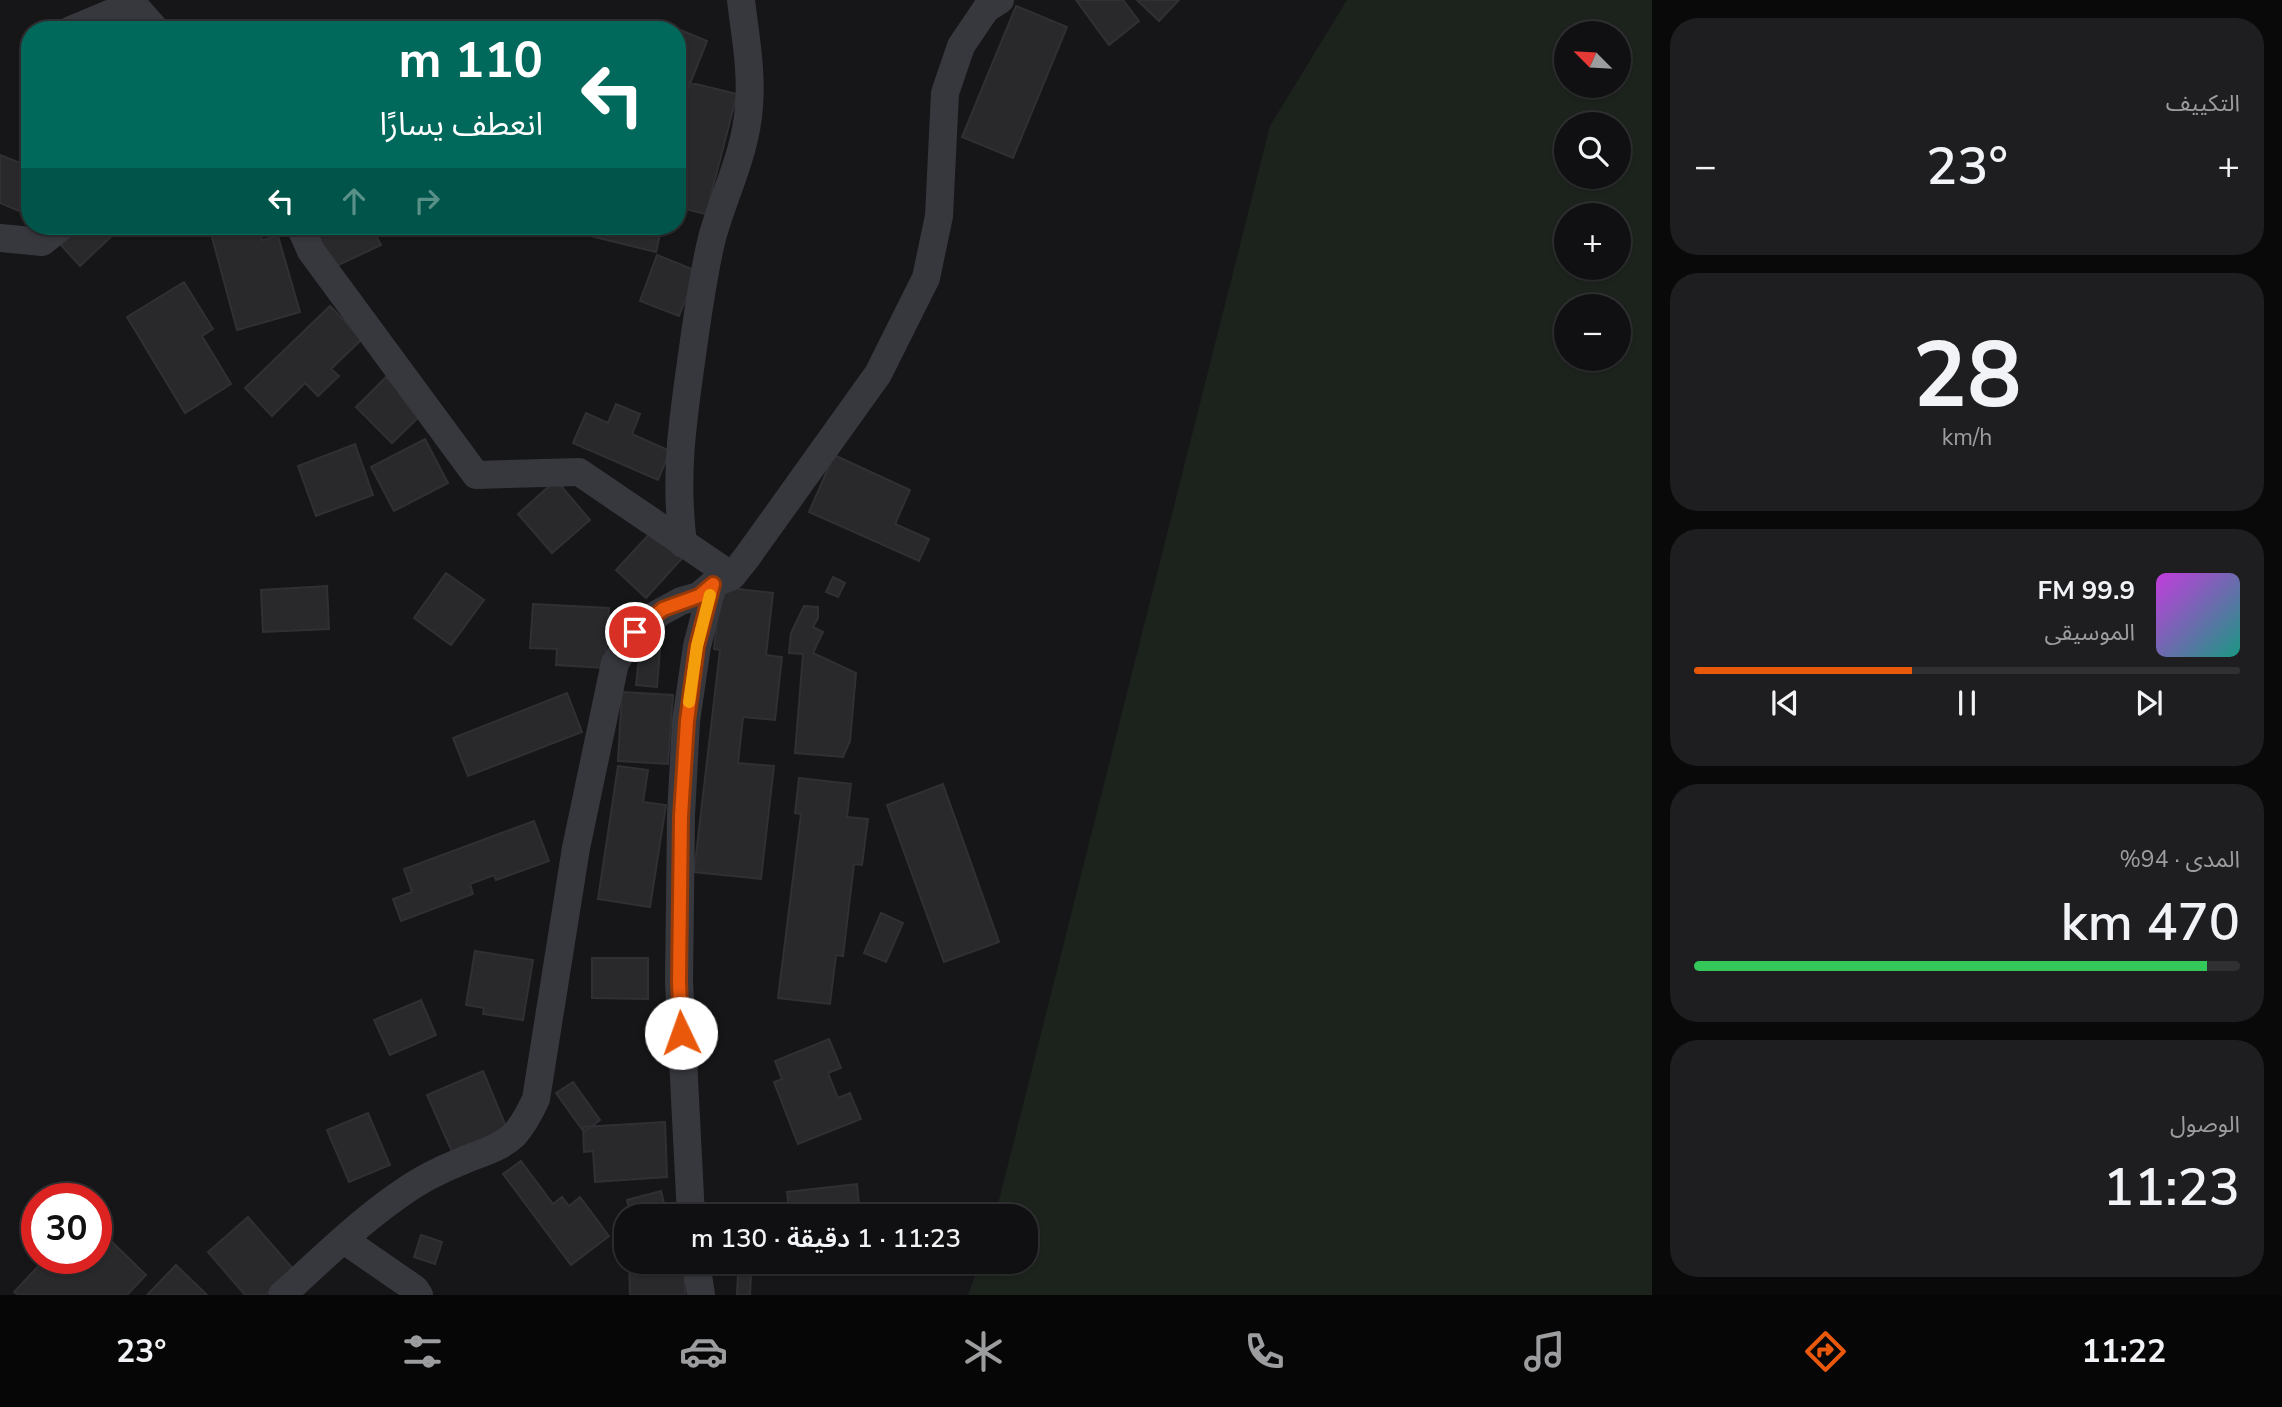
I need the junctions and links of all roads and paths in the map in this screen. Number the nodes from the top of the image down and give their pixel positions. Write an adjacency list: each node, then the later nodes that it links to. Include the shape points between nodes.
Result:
1 (741, 0): 8 (street, via 750,78 746,136 713,238 700,298 678,460)
2 (1000, 0): 9 (street, via 986,9 961,46 945,93 939,216 926,278 878,374)
3 (92, 21): 4 (street, via 133,4)
4 (148, 21)
5 (51, 235): 7 (street, via 43,242)
6 (304, 235): 8 (street, via 311,251 475,475 579,472)
7 (0, 238)
8 (684, 544): 9 (street)
9 (722, 580): 10 (street, via 695,658 681,816 679,981); 11 (street, via 648,619 615,663 576,848 536,1098 527,1119 494,1149 460,1161 398,1195)
10 (690, 1204)
11 (344, 1240): 13 (street); 14 (street)
12 (698, 1274): 15 (street)
13 (282, 1295)
14 (419, 1295)
15 (701, 1295)

